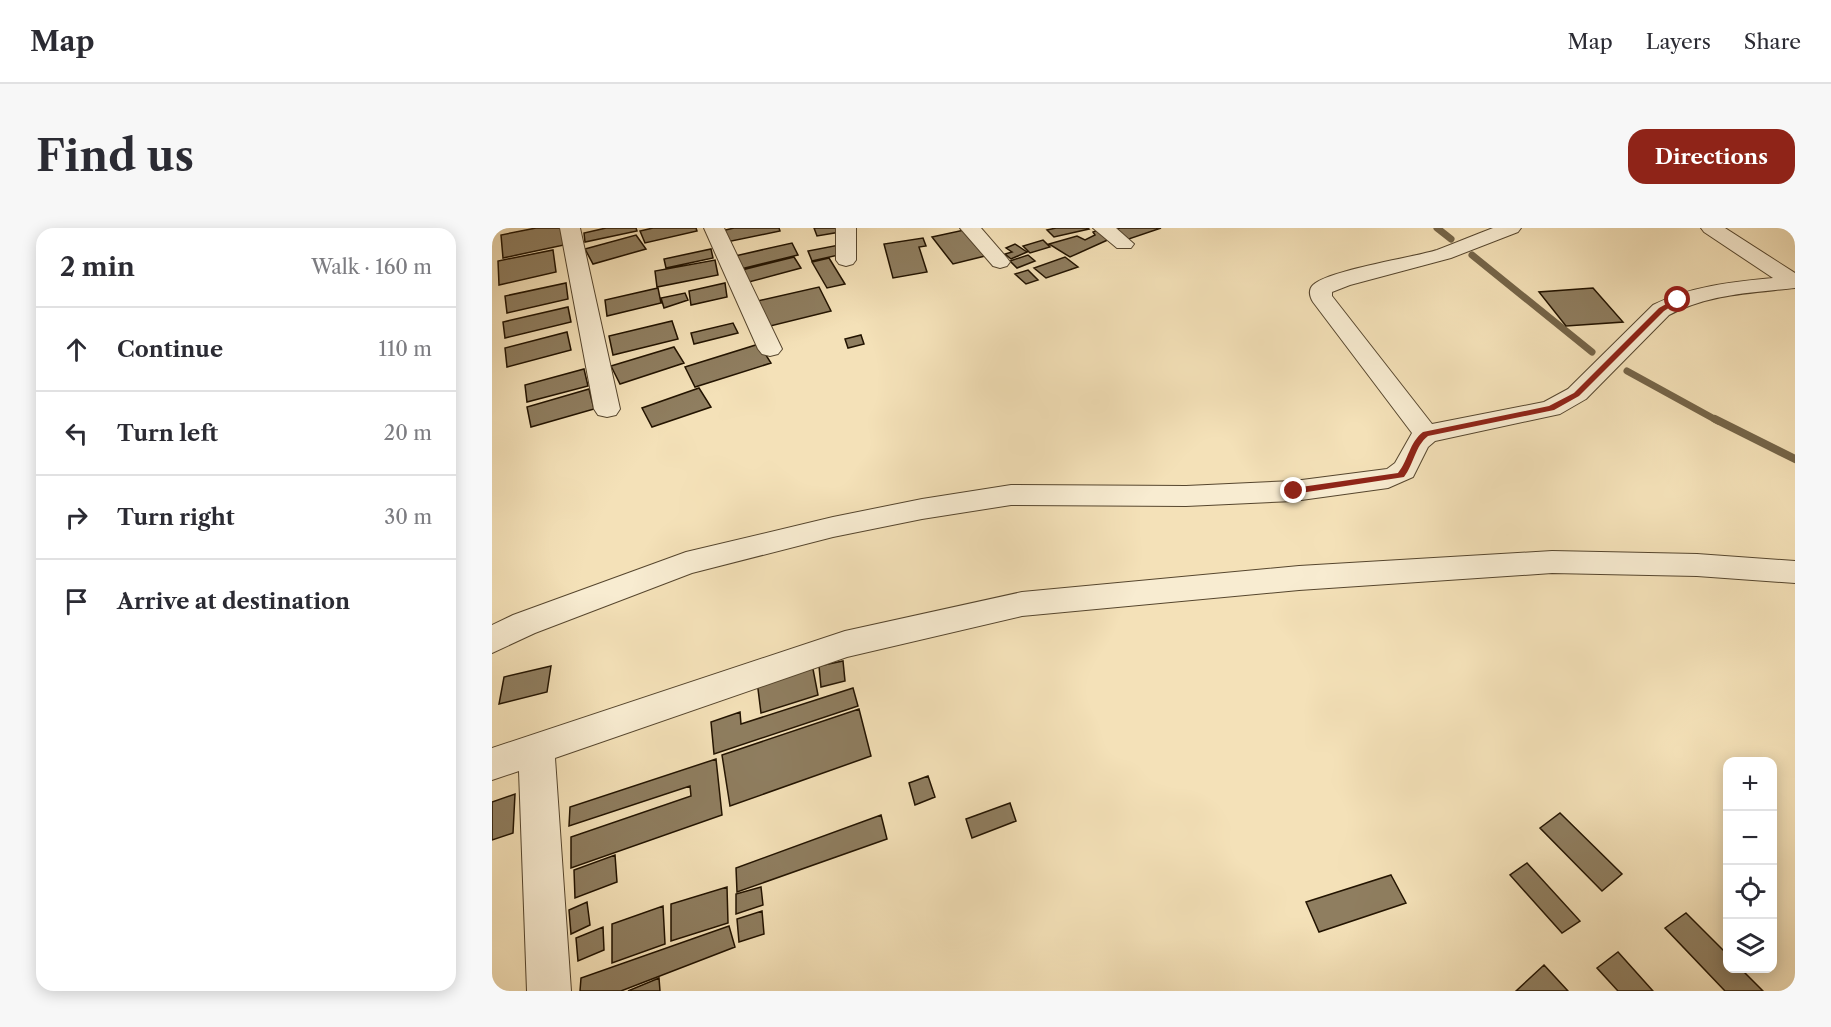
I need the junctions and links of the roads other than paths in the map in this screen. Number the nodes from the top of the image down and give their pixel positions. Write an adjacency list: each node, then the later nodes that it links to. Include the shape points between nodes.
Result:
1 (570, 228): 13 (street)
2 (714, 228): 12 (street)
3 (846, 228): 9 (street)
4 (970, 228): 10 (street)
5 (1103, 228): 8 (street)
6 (1511, 228): 14 (street, via 1444,254 1342,280 1322,289 1321,297)
7 (1711, 228): 11 (street)
8 (1124, 244)
9 (846, 260)
10 (1000, 262)
11 (1794, 282): 14 (street, via 1701,292 1678,300 1661,310 1577,394 1551,408)
12 (770, 350)
13 (607, 409)
14 (1426, 434): 16 (street, via 1417,441 1401,475 1388,479 1294,491 1186,496 1011,495 833,527 686,563 524,624)
15 (1795, 572): 17 (street, via 1552,562 1299,578 1022,604 845,645)
16 (492, 640)
17 (536, 748): 18 (street); 19 (street)
18 (492, 764)
19 (549, 991)

